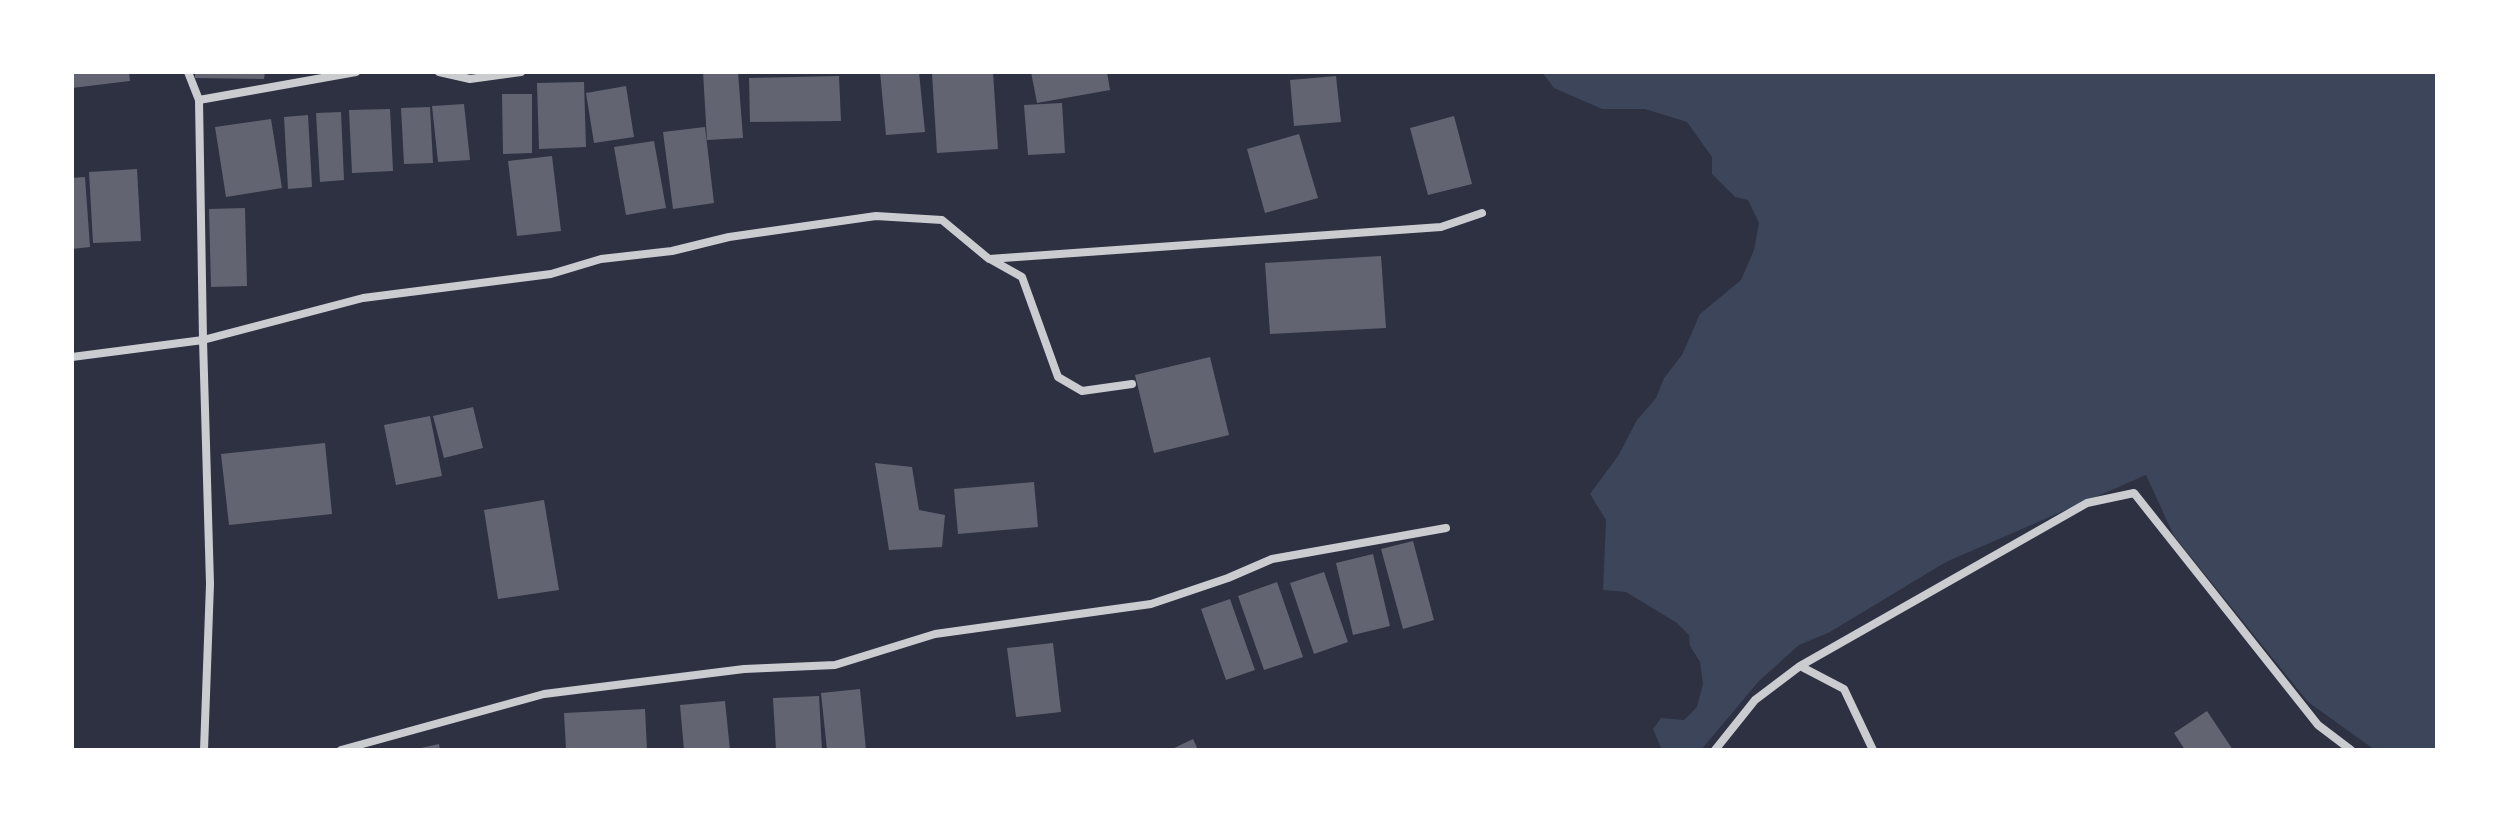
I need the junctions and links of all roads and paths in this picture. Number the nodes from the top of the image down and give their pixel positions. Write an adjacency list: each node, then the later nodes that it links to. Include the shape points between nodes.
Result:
1 (188, 72): 5 (street)
2 (356, 72): 5 (street)
3 (439, 72): 4 (street, via 470,79)
4 (521, 72)
5 (199, 100): 8 (street)
6 (1482, 213): 7 (street, via 1441,227)
7 (989, 259): 8 (street, via 942,220 876,216 601,259 551,274 363,298); 10 (street, via 1022,277 1058,377 1082,391)
8 (203, 340): 9 (street); 13 (street, via 210,584)
9 (72, 357)
10 (1132, 384)
11 (1446, 528): 14 (street, via 1272,559 1151,604 935,634 835,665 744,669 544,694)
12 (1800, 666): 15 (street, via 1755,700); 16 (street, via 1844,689); 17 (street, via 2087,503 2134,493 2318,725)
13 (204, 750)
14 (341, 750)
15 (1715, 750)
16 (1873, 750)
17 (2351, 750)

